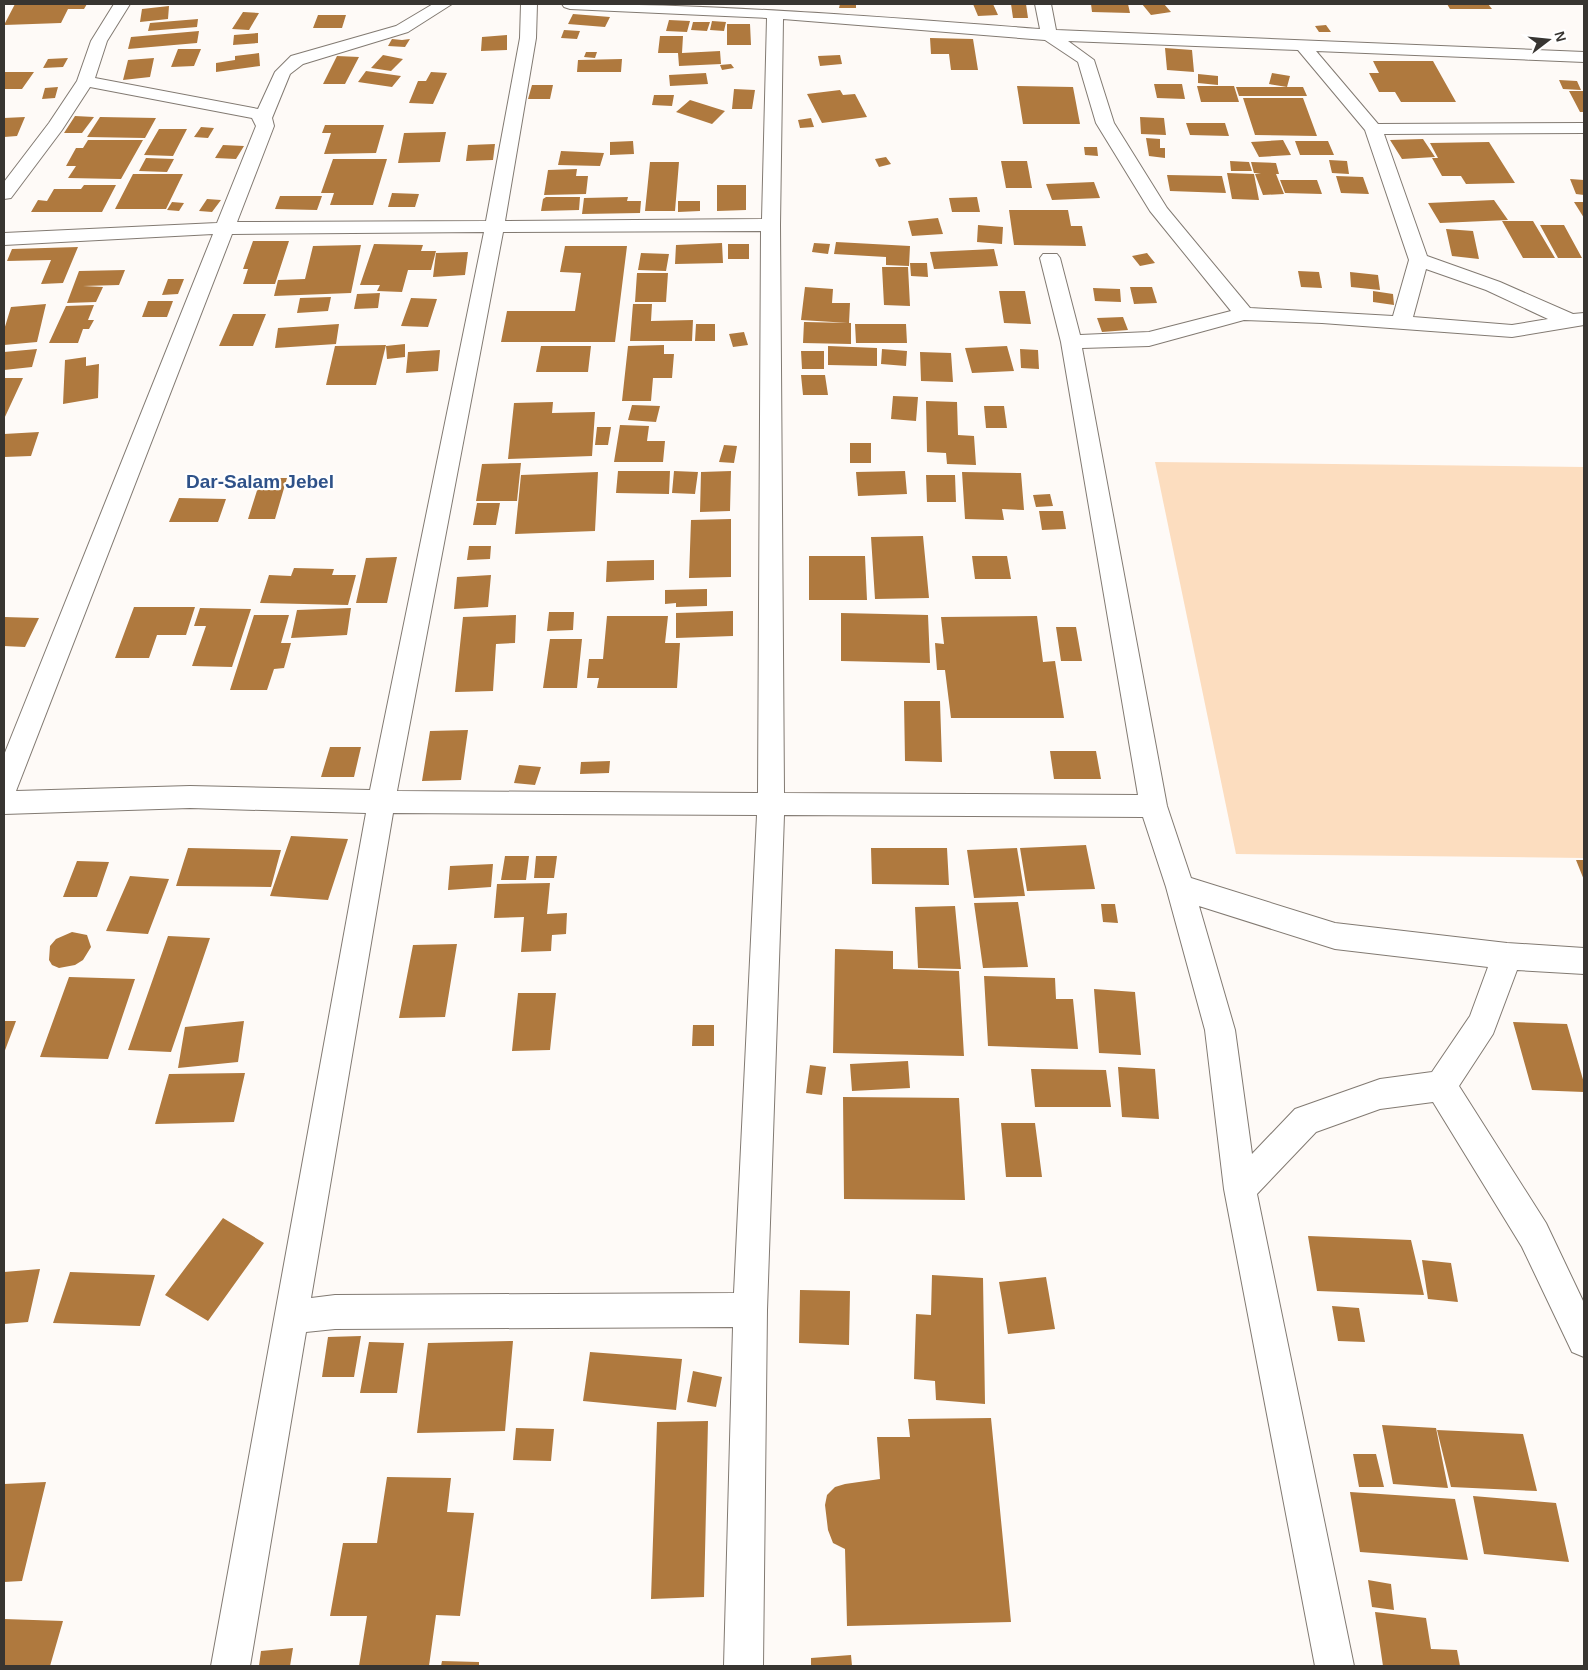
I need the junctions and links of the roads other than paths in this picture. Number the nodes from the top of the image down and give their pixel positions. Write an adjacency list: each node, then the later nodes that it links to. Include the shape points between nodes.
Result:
1 (122, 4): 10 (street, via 100,41)
2 (444, 4): 11 (street, via 402,29 296,60 283,72)
3 (529, 4): 16 (street, via 528,38)
4 (570, 4): 6 (street)
5 (1043, 4): 7 (street)
6 (775, 14): 7 (street); 15 (street)
7 (1049, 35): 8 (street); 21 (street, via 1086,60 1105,123 1159,211)
8 (1303, 46): 9 (street); 13 (street)
9 (1584, 57)
10 (85, 81): 11 (street, via 247,112); 14 (street, via 56,126)
11 (263, 118): 17 (street, via 265,126)
12 (1584, 128): 13 (street)
13 (1373, 129): 20 (street)
14 (4, 194)
15 (771, 225): 16 (street); 28 (street)
16 (495, 226): 17 (street); 26 (street)
17 (226, 228): 18 (street); 25 (street)
18 (4, 239)
19 (1050, 258): 24 (street)
20 (1419, 260): 22 (street); 23 (street)
21 (1244, 314): 23 (street); 24 (street, via 1149,338)
22 (1578, 320): 23 (street, via 1512,331)
23 (1401, 324)
24 (1071, 342): 29 (street)
25 (4, 788)
26 (381, 802): 27 (street, via 190,797); 28 (street); 36 (street)
27 (4, 803)
28 (771, 803): 29 (street); 35 (street)
29 (1153, 806): 30 (street)
30 (1180, 887): 31 (street, via 1335,936); 34 (street, via 1220,1030)
31 (1507, 956): 32 (street); 33 (street, via 1482,1024)
32 (1584, 960)
33 (1441, 1086): 34 (street, via 1380,1094 1306,1120); 37 (street, via 1534,1235)
34 (1240, 1189): 40 (street)
35 (750, 1310): 36 (street, via 335,1312); 39 (street)
36 (290, 1317): 38 (street)
37 (1584, 1340)
38 (230, 1666)
39 (744, 1666)
40 (1336, 1666)

